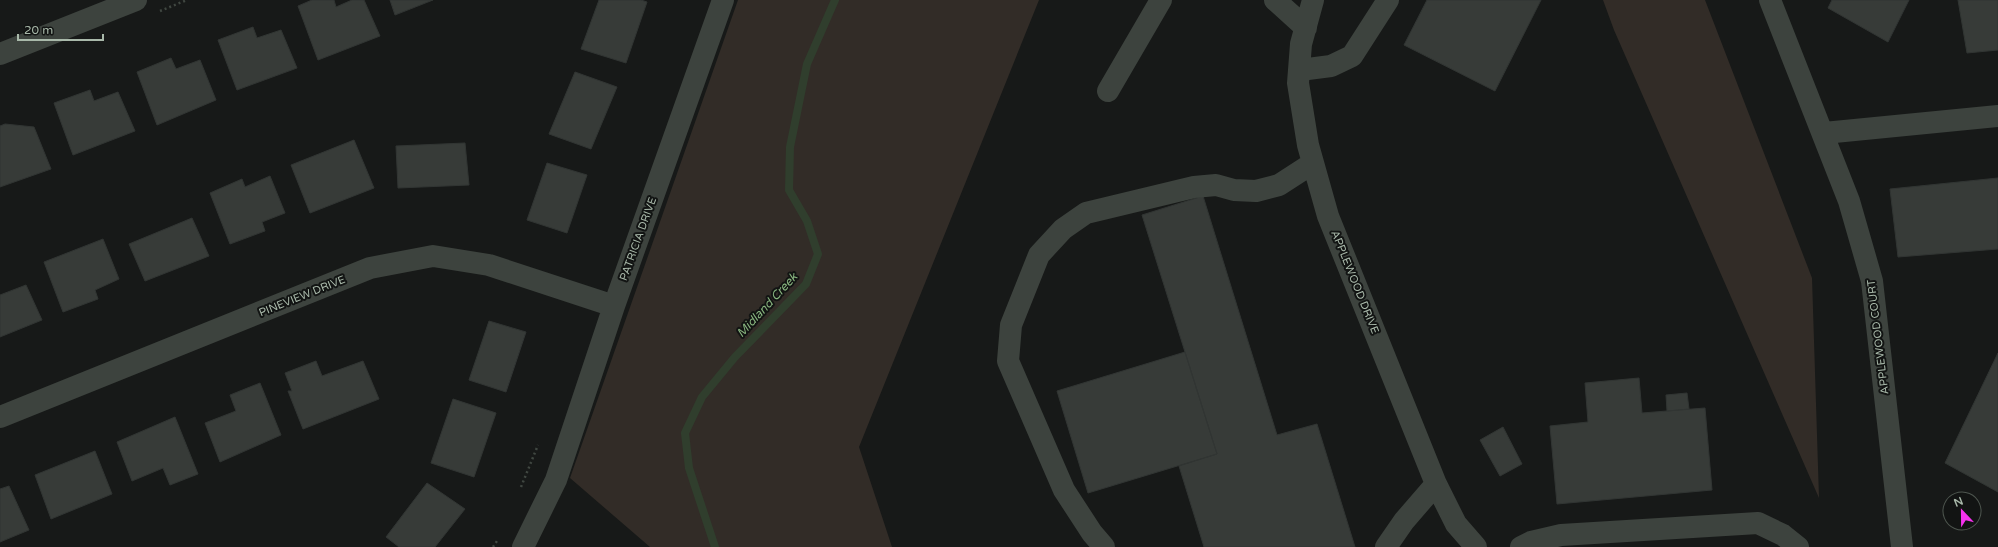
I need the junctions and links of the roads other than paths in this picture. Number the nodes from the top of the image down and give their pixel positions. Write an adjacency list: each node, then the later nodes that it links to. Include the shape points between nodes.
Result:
1 (136, 0): 9 (street)
2 (723, 0): 15 (street, PATRICIA DRIVE)
3 (1161, 0): 11 (street)
4 (1275, 0): 8 (street)
5 (1313, 0): 8 (street, APPLEWOOD DRIVE)
6 (1388, 0): 10 (street, via 1352,56 1331,66)
7 (1770, 0): 13 (street, APPLEWOOD COURT)
8 (1306, 28): 10 (street, APPLEWOOD DRIVE, via 1301,44)
9 (0, 54)
10 (1300, 70): 14 (street, APPLEWOOD DRIVE, via 1298,83)
11 (1108, 91)
12 (1998, 116): 13 (street)
13 (1824, 133): 24 (street, APPLEWOOD COURT, via 1849,201 1872,281)
14 (1313, 163): 17 (street, APPLEWOOD DRIVE, via 1328,216); 19 (street, via 1279,185 1256,191 1234,190 1216,185 1194,187 1086,213 1062,229 1039,255 1011,325 1008,361 1064,490)
15 (614, 306): 16 (street, PINEVIEW DRIVE, via 490,265 433,256 370,268); 18 (street, PATRICIA DRIVE, via 556,480)
16 (0, 417)
17 (1436, 484): 20 (street, via 1404,521); 21 (street, APPLEWOOD DRIVE, via 1456,524)
18 (523, 547)
19 (1104, 547)
20 (1386, 547)
21 (1476, 547)
22 (1521, 547): 23 (street, via 1561,535 1758,524 1783,535)
23 (1798, 547)
24 (1902, 547)

